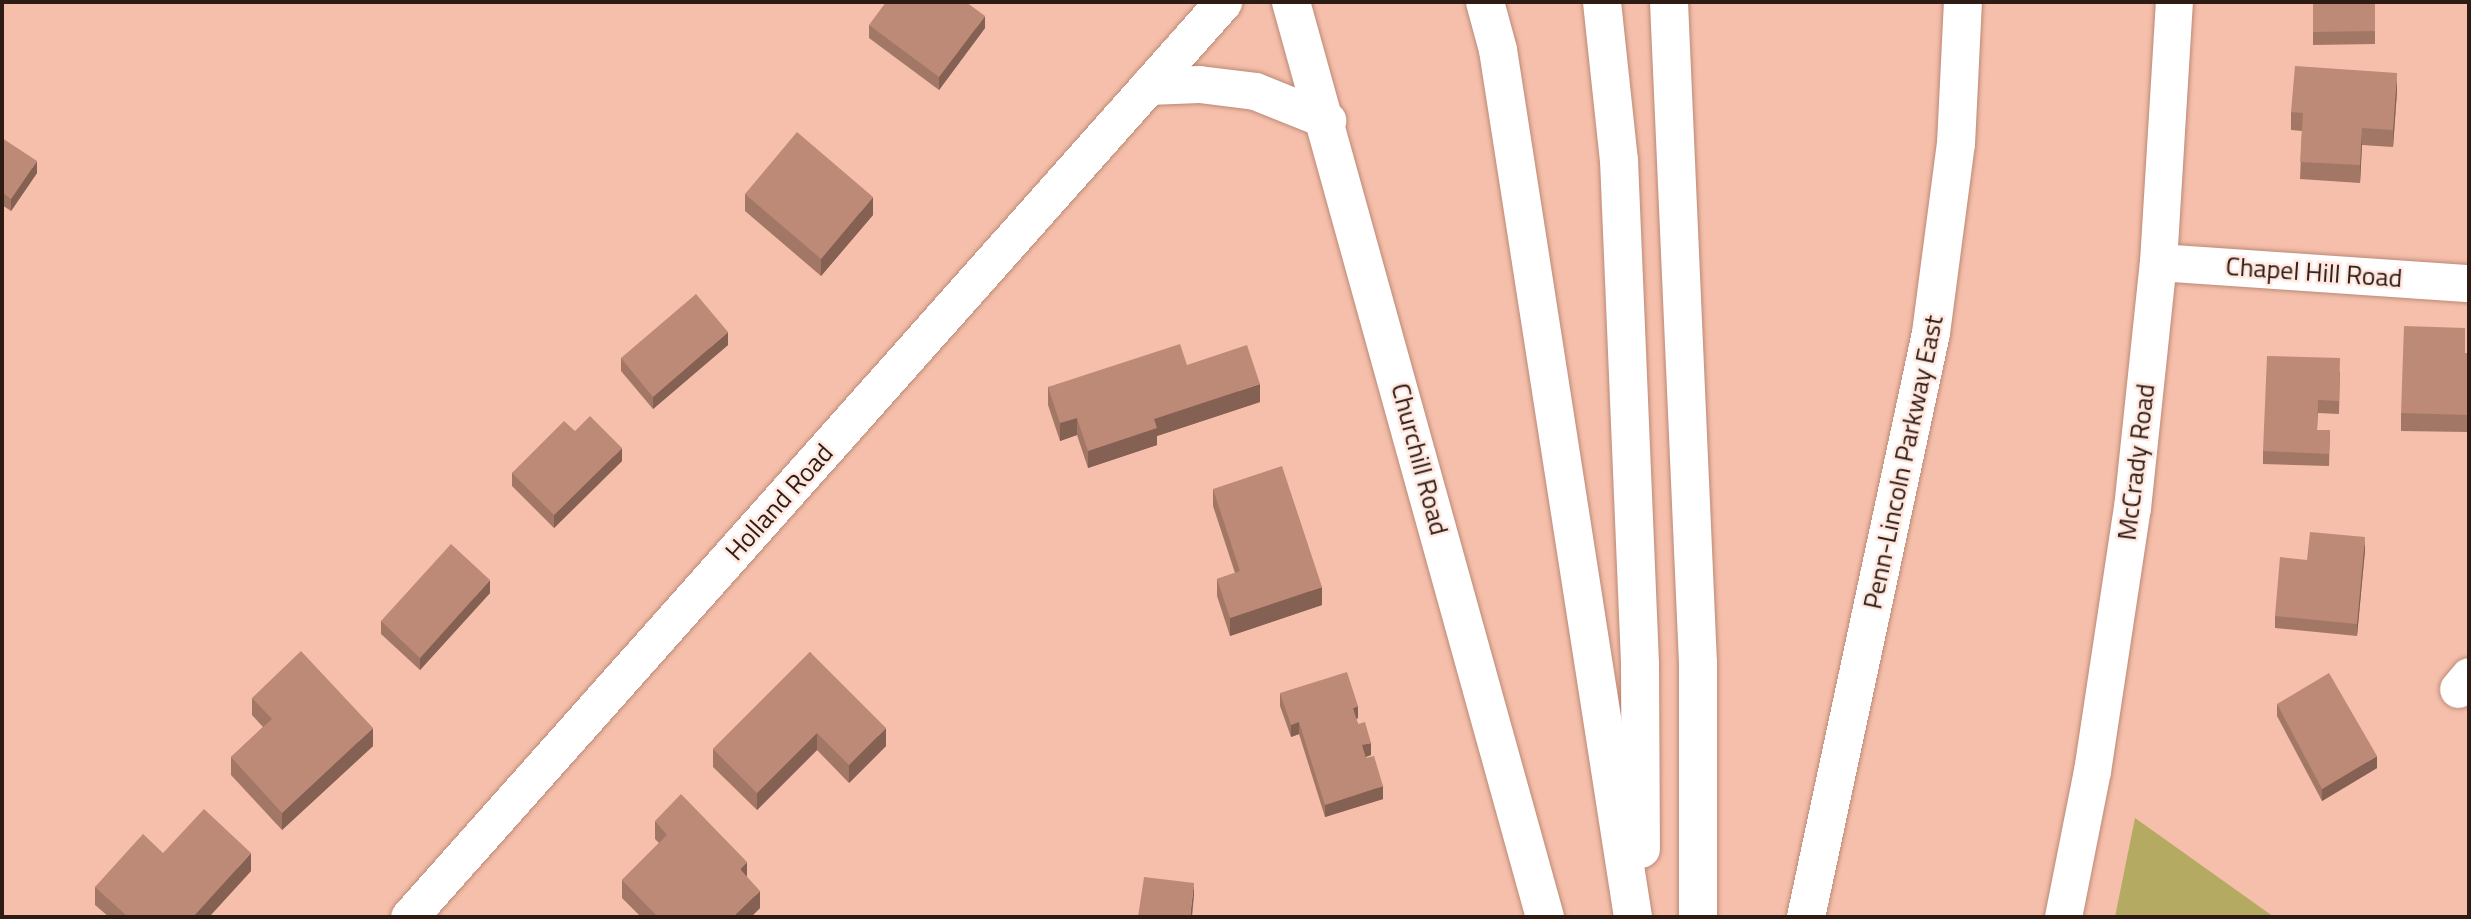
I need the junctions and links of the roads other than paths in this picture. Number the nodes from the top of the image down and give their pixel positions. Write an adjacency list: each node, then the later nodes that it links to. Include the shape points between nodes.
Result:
1 (1223, 2): 9 (street, Holland Road)
2 (1291, 2): 10 (main road, Churchill Road)
3 (1485, 2): 16 (main road, via 1499,50)
4 (1602, 2): 11 (main road)
5 (1616, 2): 11 (main road)
6 (1670, 2): 18 (main road, via 1698,663)
7 (1964, 2): 19 (main road, Penn-Lincoln Parkway East, via 1956,144 1931,333)
8 (2174, 2): 12 (street, McCrady Road)
9 (1149, 86): 10 (street, via 1199,84 1255,91); 14 (street, Holland Road)
10 (1327, 120): 15 (main road, Churchill Road)
11 (1619, 160): 17 (main road, via 1640,664)
12 (2158, 262): 13 (street, Chapel Hill Road); 20 (street, McCrady Road, via 2132,508 2092,771)
13 (2469, 283)
14 (409, 917)
15 (1545, 917)
16 (1633, 917)
17 (1640, 917)
18 (1698, 917)
19 (1806, 917)
20 (2063, 917)

